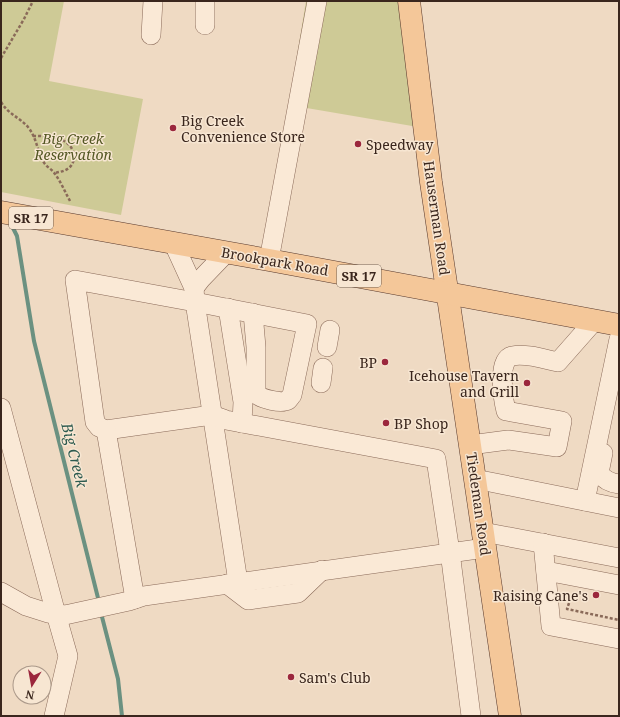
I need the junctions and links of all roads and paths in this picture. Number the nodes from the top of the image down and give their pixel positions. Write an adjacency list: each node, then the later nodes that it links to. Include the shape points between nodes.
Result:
1 (33, 1): 8 (path)
2 (153, 1): 7 (street)
3 (205, 1): 6 (street)
4 (317, 1): 16 (street)
5 (409, 1): 17 (main road, Hauserman Road, via 431,182)
6 (205, 25)
7 (151, 35)
8 (1, 58)
9 (1, 102): 10 (path, via 5,109 21,120)
10 (33, 136): 11 (path, via 44,162); 11 (path, via 55,138 73,148 71,167)
11 (54, 173): 12 (path)
12 (70, 201)
13 (1, 212): 14 (main road, Brookpark Road / SR 17)
14 (173, 242): 15 (main road, Brookpark Road / SR 17); 18 (street)
15 (227, 252): 16 (main road, Brookpark Road / SR 17); 18 (street, via 201,279)
16 (270, 260): 17 (main road, Brookpark Road / SR 17)
17 (448, 292): 21 (main road, Brookpark Road / SR 17); 33 (main road, Tiedeman Road)
18 (194, 295): 19 (street); 29 (street); 31 (street, via 76,280 95,422)
19 (228, 308): 20 (street); 26 (street)
20 (253, 313): 22 (street); 22 (street, via 256,394 275,401 288,400 292,395)
21 (594, 320): 23 (main road, Brookpark Road / SR 17); 28 (street, via 558,362 522,356 505,360 503,398)
22 (309, 324): 26 (street, via 296,405 288,412)
23 (619, 325)
24 (619, 339): 25 (street)
25 (616, 376): 34 (street); 38 (street)
26 (244, 402): 30 (street)
27 (1, 408): 50 (street)
28 (506, 411): 32 (street); 32 (street, via 562,421 557,448)
29 (212, 416): 30 (street); 31 (street); 45 (street)
30 (242, 423): 42 (street, via 436,459)
31 (106, 430): 48 (street)
32 (508, 440): 33 (street)
33 (470, 445): 35 (main road, Tiedeman Road)
34 (599, 473): 36 (street, via 603,479); 37 (street, via 604,494)
35 (475, 478): 38 (street); 40 (main road, Tiedeman Road)
36 (619, 484)
37 (619, 499)
38 (585, 501): 39 (street)
39 (619, 508)
40 (484, 540): 41 (street); 42 (street); 57 (main road, Tiedeman Road)
41 (542, 543): 43 (street); 44 (street)
42 (450, 552): 45 (street, via 322,570 298,593 248,600); 56 (street)
43 (619, 558)
44 (546, 571): 46 (street); 51 (street)
45 (232, 583): 48 (street)
46 (619, 585)
47 (1, 592): 50 (street, via 26,606)
48 (132, 600): 50 (street, via 65,616)
49 (568, 603): 52 (path, via 567,609)
50 (56, 614): 55 (street, via 68,656)
51 (550, 614): 53 (street); 54 (street, via 551,626)
52 (619, 620)
53 (619, 628)
54 (619, 639)
55 (54, 716)
56 (471, 716)
57 (510, 716)

